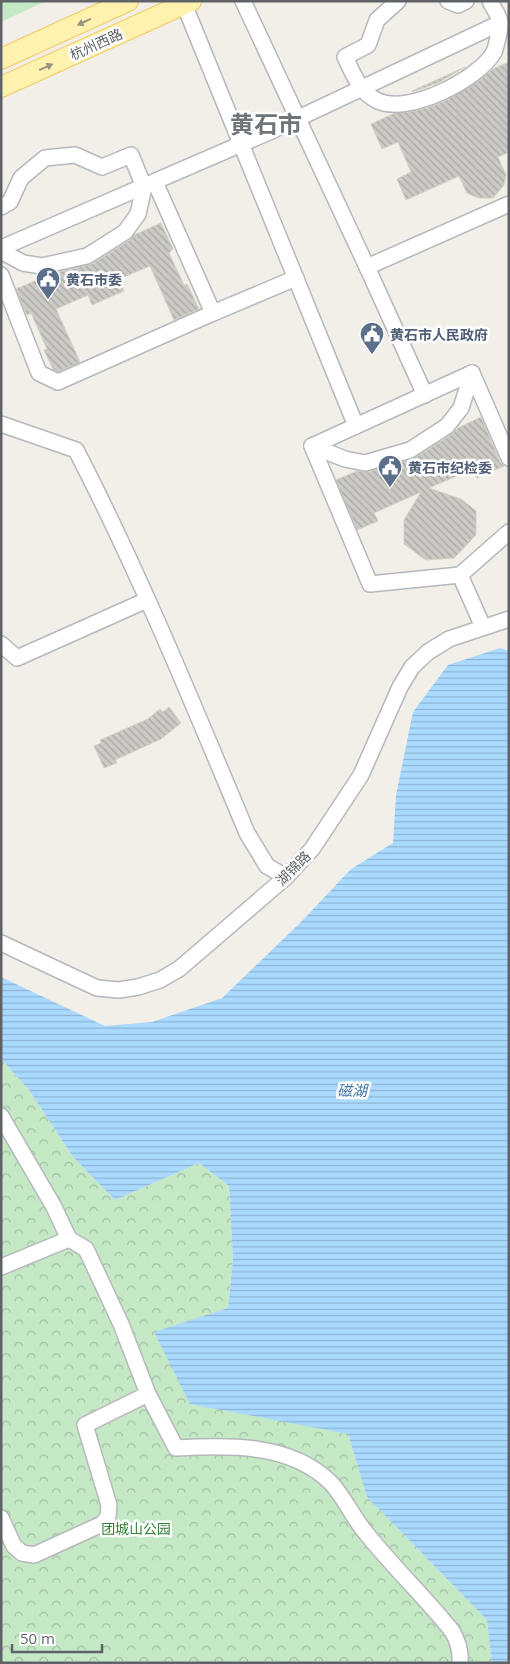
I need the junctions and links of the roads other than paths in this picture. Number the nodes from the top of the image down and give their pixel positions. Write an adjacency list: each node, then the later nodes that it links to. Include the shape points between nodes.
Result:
1 (128, 1): 9 (main road, 杭州西路, one-way to 9)
2 (243, 1): 12 (street)
3 (398, 1): 11 (street, via 377,20 368,44 345,57)
4 (448, 1): 5 (street, via 458,5)
5 (466, 1)
6 (490, 1): 8 (street)
7 (188, 3): 10 (main road, 杭州西路, one-way to 7); 13 (street)
8 (504, 25): 11 (street); 11 (street, via 495,50 482,68 444,92 399,105 379,102)
9 (1, 59)
10 (1, 87)
11 (361, 90): 12 (street)
12 (297, 120): 13 (street); 18 (street)
13 (241, 144): 14 (street); 20 (street)
14 (150, 184): 16 (street, via 131,155 102,167 75,155 45,158 21,178 10,202); 17 (street); 17 (street, via 138,214 125,232 87,256 42,266 23,263); 21 (street)
15 (509, 204): 18 (street)
16 (1, 207)
17 (1, 250)
18 (367, 267): 23 (street)
19 (1, 275): 21 (street, via 39,373 58,382)
20 (296, 278): 21 (street); 25 (street)
21 (212, 313)
22 (472, 373): 23 (street); 26 (street, via 461,408 448,426 410,450 365,462 345,459); 27 (street)
23 (425, 395): 25 (street)
24 (1, 424): 30 (street, via 76,450)
25 (356, 426): 26 (street)
26 (312, 446): 29 (street, via 370,584)
27 (509, 458)
28 (509, 532): 29 (street)
29 (460, 575): 32 (street)
30 (147, 600): 33 (street, via 18,658); 34 (street, via 247,833 267,866)
31 (509, 619): 32 (street, 湖锦路)
32 (483, 627): 34 (street, 湖锦路, via 449,639 412,667 357,782 312,848)
33 (1, 644)
34 (286, 876): 35 (street, 湖锦路, via 179,969 138,988 97,988)
35 (1, 943)
36 (1, 1116): 37 (street)
37 (69, 1239): 38 (street); 39 (street, via 86,1248 121,1324)
38 (1, 1267)
39 (148, 1394): 40 (street, via 85,1425 109,1505 108,1517 102,1524 34,1555 22,1553 14,1546); 41 (street, via 176,1448 220,1446 284,1455 309,1466 331,1484 365,1532 452,1631 460,1648)
40 (1, 1518)
41 (460, 1663)

